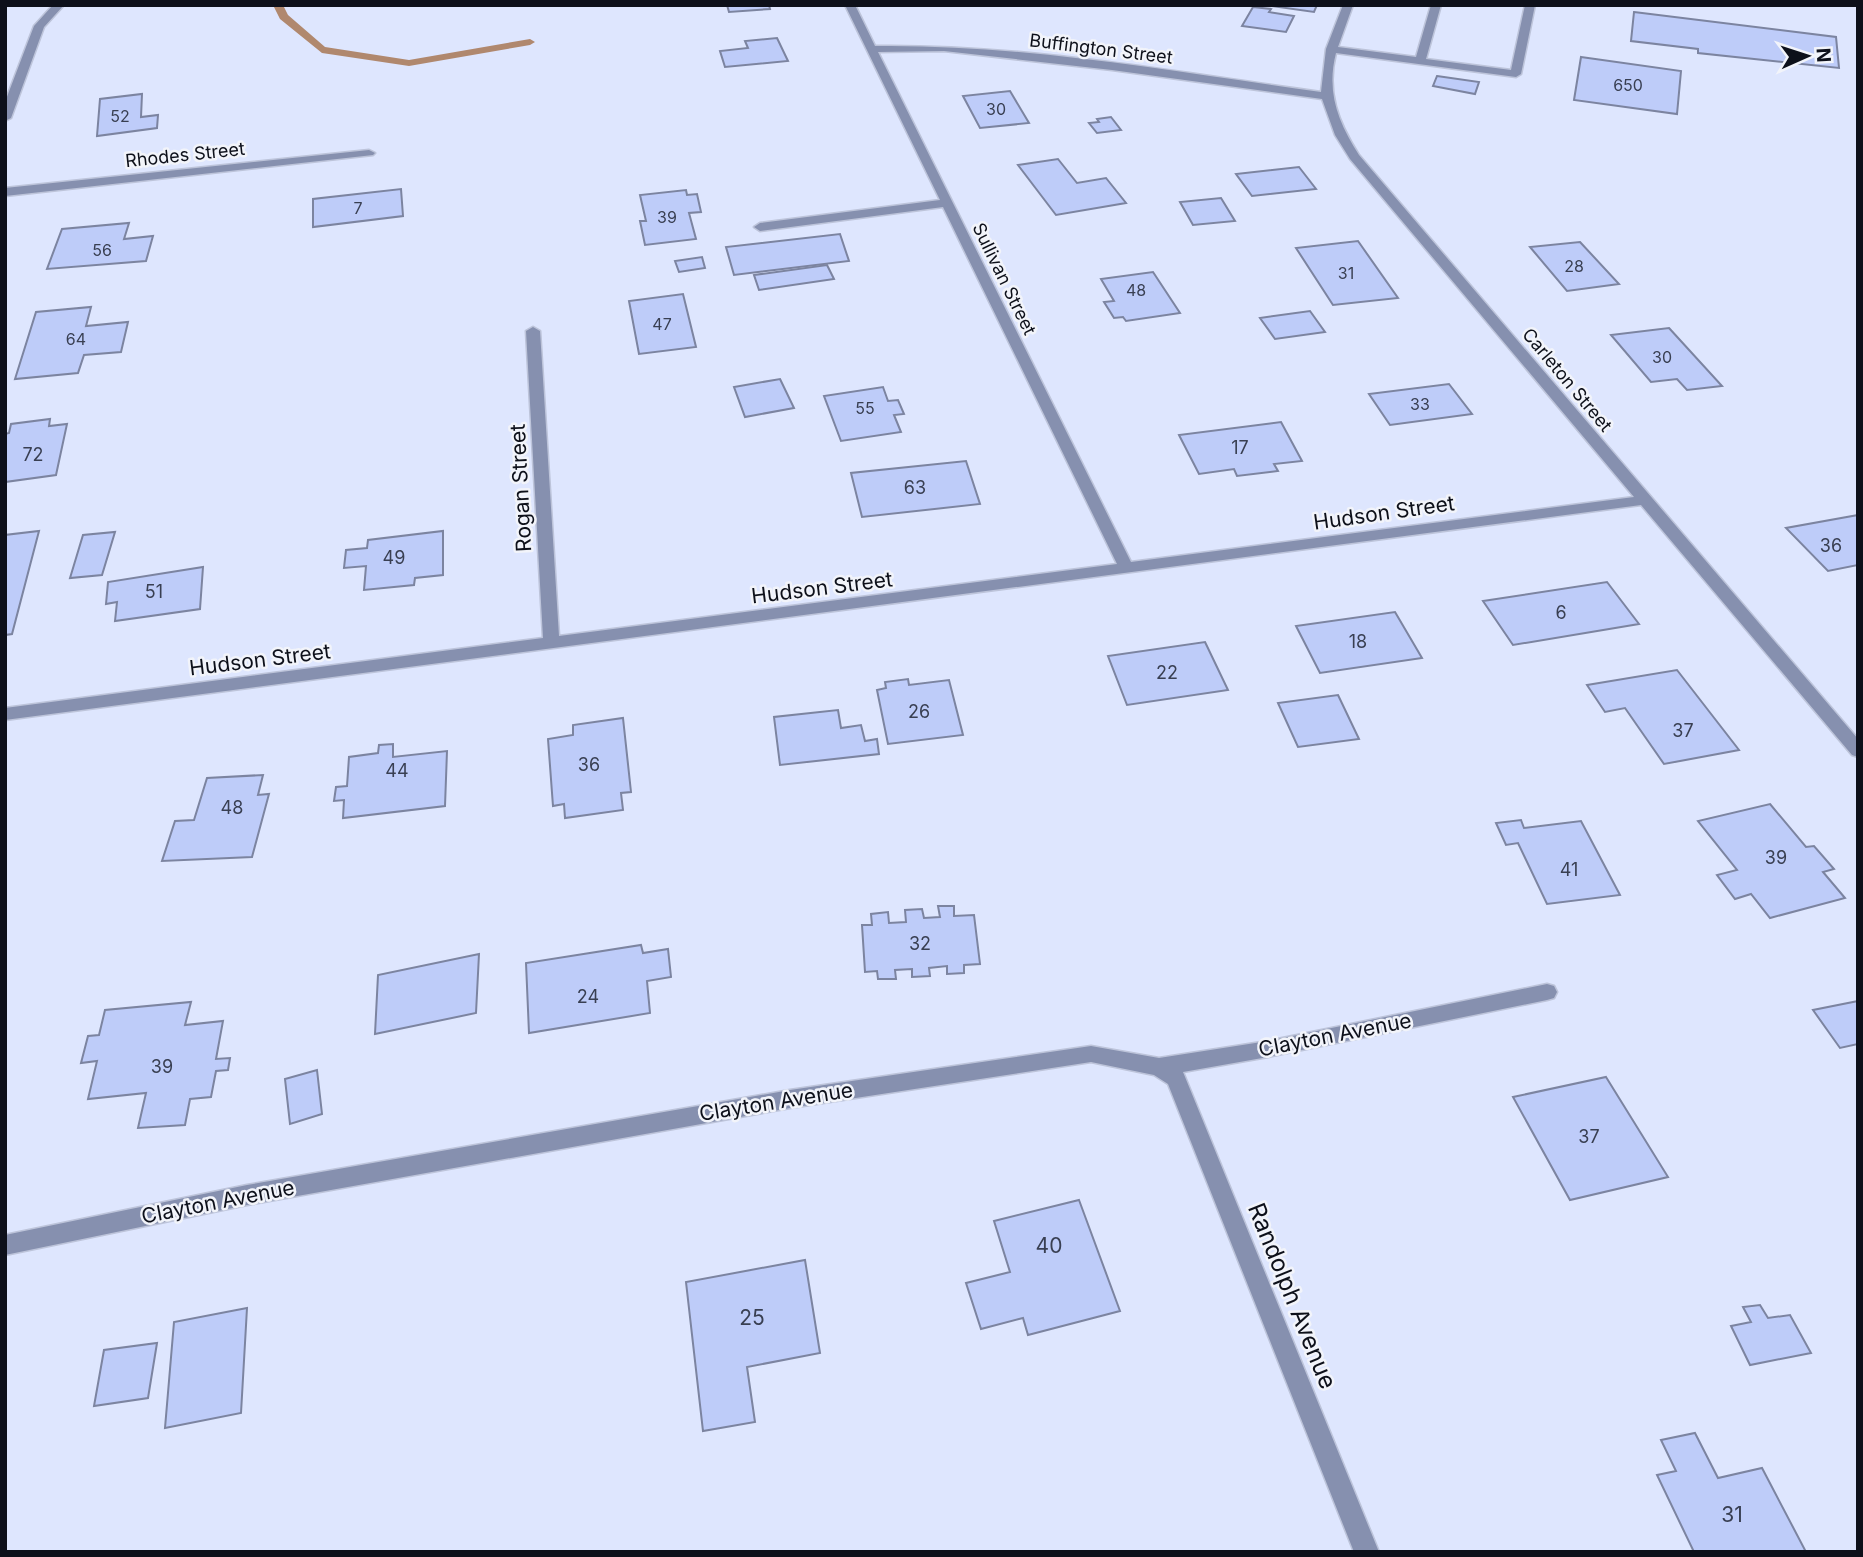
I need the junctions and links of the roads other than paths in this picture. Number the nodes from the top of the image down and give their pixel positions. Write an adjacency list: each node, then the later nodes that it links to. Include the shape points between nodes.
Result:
1 (59, 5): 10 (street, via 39,26)
2 (850, 5): 6 (street, Sullivan Street)
3 (1348, 5): 7 (street, Carleton Street)
4 (1436, 5): 8 (street)
5 (1530, 5): 8 (street, via 1516,74)
6 (872, 49): 9 (street, Buffington Street, via 944,48); 13 (street, Sullivan Street)
7 (1331, 49): 8 (street); 9 (street, Carleton Street)
8 (1420, 61)
9 (1325, 96): 16 (street, Carleton Street, via 1339,134 1372,180)
10 (5, 117)
11 (369, 153): 12 (street, Rhodes Street)
12 (5, 192)
13 (947, 203): 14 (street); 17 (street, Sullivan Street)
14 (760, 227)
15 (533, 331): 18 (street, Rogan Street)
16 (1644, 500): 17 (street, Hudson Street); 20 (street, Carleton Street)
17 (1127, 569): 18 (street, Hudson Street)
18 (551, 644): 19 (street, Hudson Street)
19 (5, 714)
20 (1858, 751)
21 (1548, 992): 22 (street, Clayton Avenue)
22 (1159, 1067): 23 (street, Clayton Avenue, via 1091,1054 790,1099 247,1195); 24 (street, Randolph Avenue, via 1175,1078)
23 (5, 1245)
24 (1367, 1552)

